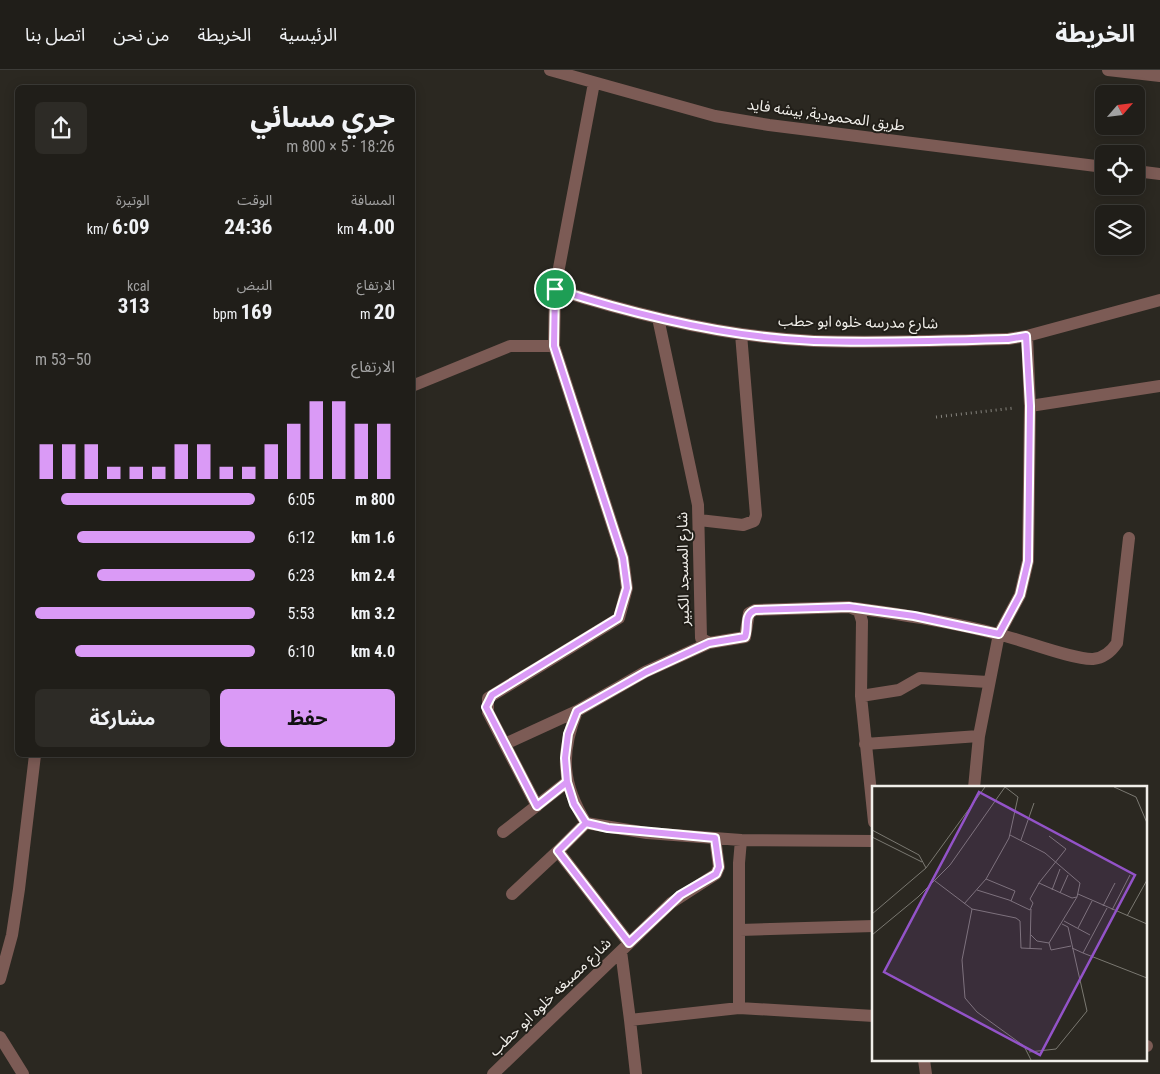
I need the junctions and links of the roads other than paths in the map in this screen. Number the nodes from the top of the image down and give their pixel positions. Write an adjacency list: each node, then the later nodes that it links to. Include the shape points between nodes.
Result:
1 (550, 70): 4 (street, طريق المحمودية, بيشه فايد)
2 (1108, 70): 3 (street)
3 (1160, 76)
4 (594, 83): 5 (street, طريق المحمودية, بيشه فايد, via 715,116 769,126); 8 (street)
5 (1095, 166)
6 (1145, 172): 7 (street)
7 (1160, 174)
8 (555, 289): 10 (street, شارع مدرسه خلوه ابو حطب); 13 (street)
9 (1160, 300): 12 (street, شارع مدرسه خلوه ابو حطب)
10 (658, 318): 11 (street, شارع مدرسه خلوه ابو حطب); 17 (street, شارع المسجد الكبير)
11 (741, 334): 12 (street, شارع مدرسه خلوه ابو حطب, via 813,341 885,342); 17 (street, via 756,515 754,521 743,526)
12 (1026, 336): 16 (street)
13 (554, 346): 14 (street, via 510,346); 26 (street, via 623,558 627,588 618,618 488,698 488,712)
14 (415, 385)
15 (1160, 386): 16 (street)
16 (1030, 406): 20 (street, via 1028,561 1020,595)
17 (700, 520): 21 (street, شارع المسجد الكبير, via 700,635)
18 (1129, 538): 20 (street, via 1117,643 1112,651 1102,657 1086,658)
19 (855, 608): 20 (street, via 914,616); 21 (street, via 755,610 747,617 745,637); 23 (street, via 862,621)
20 (999, 634): 22 (street)
21 (709, 643): 24 (street, via 646,672)
22 (988, 682): 23 (street, via 920,678 899,690); 25 (street)
23 (861, 696): 27 (street)
24 (577, 711): 26 (street); 29 (street, via 568,734)
25 (979, 736): 27 (street); 30 (street)
26 (505, 744): 32 (street)
27 (865, 744): 31 (street)
28 (35, 757): 43 (street, via 12,936)
29 (567, 782): 32 (street); 33 (street, via 574,804)
30 (974, 786)
31 (872, 805)
32 (537, 806): 34 (street)
33 (586, 823): 35 (street); 38 (street)
34 (503, 832)
35 (715, 838): 36 (street); 42 (street, شارع مصبغه خلوه ابو حطب, via 719,867 716,874 680,895)
36 (741, 840): 37 (street); 41 (street)
37 (872, 841)
38 (558, 851): 39 (street); 42 (street)
39 (512, 894)
40 (872, 926): 41 (street)
41 (740, 930): 44 (street)
42 (625, 947): 46 (street); 49 (street, شارع مصبغه خلوه ابو حطب)
43 (0, 979)
44 (739, 1008): 45 (street); 46 (street)
45 (872, 1016)
46 (630, 1020): 50 (street)
47 (0, 1037): 48 (street)
48 (23, 1074)
49 (493, 1074)
50 (636, 1074)

